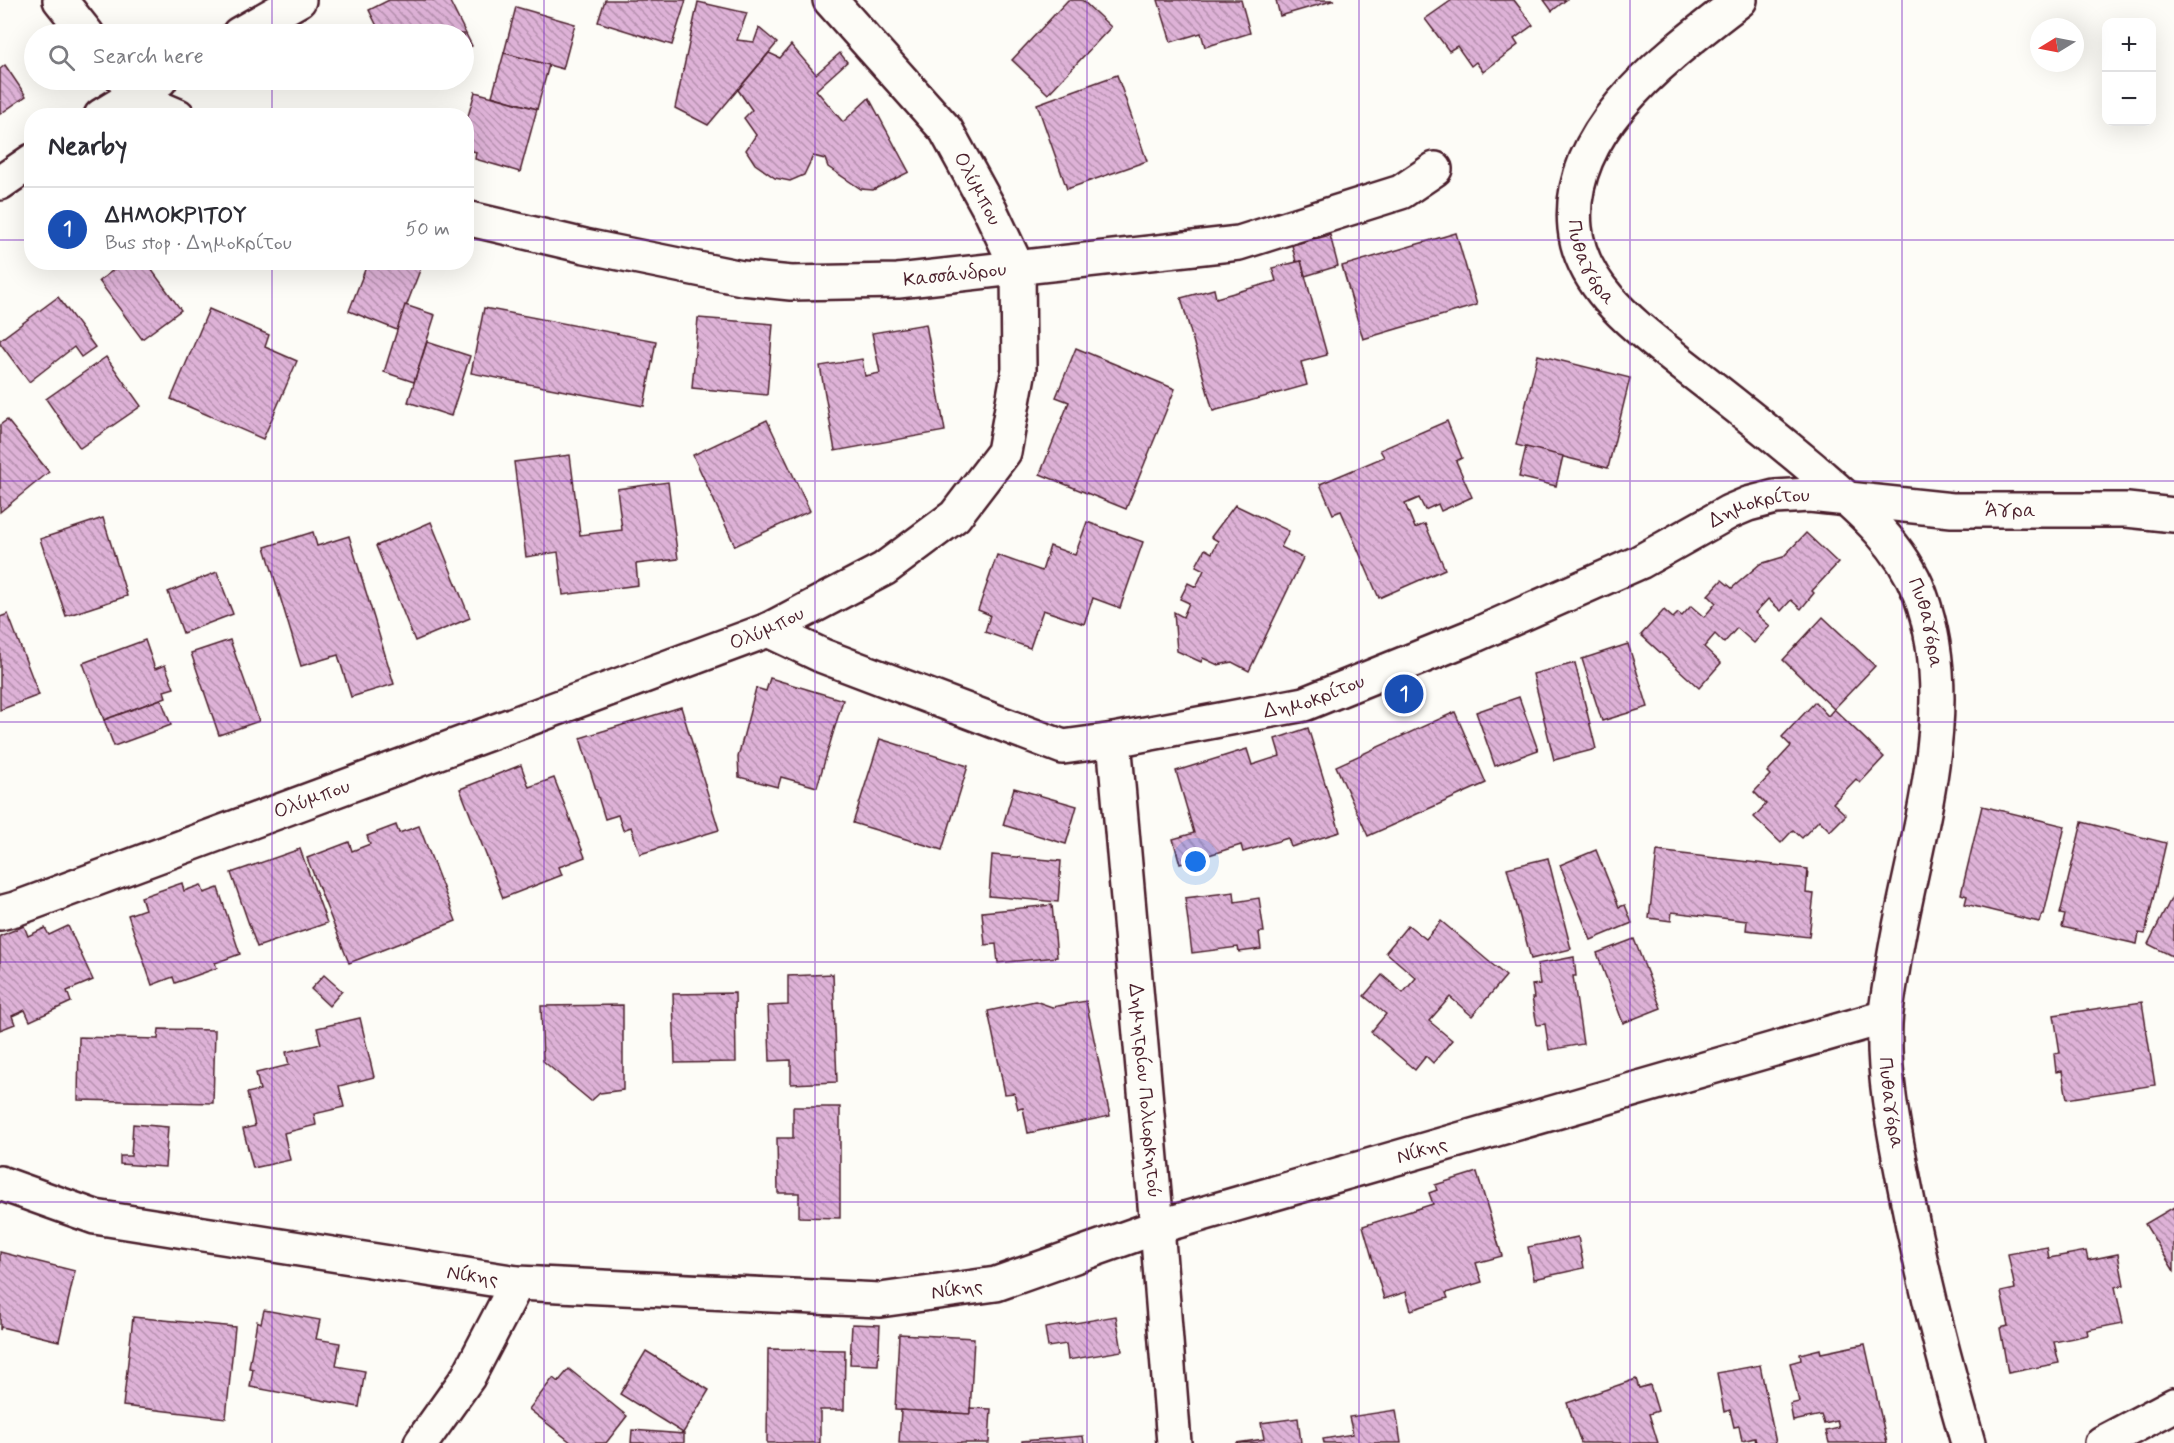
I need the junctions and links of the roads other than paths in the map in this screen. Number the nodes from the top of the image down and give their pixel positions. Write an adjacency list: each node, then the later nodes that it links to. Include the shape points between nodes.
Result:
1 (60, 0): 5 (street)
2 (299, 0): 6 (street)
3 (830, 0): 15 (street, Ολύμπου, via 946,130)
4 (1740, 0): 16 (street, Πυθαγόρα, via 1657,68 1614,114 1598,138 1578,186 1575,233 1594,281 1607,297)
5 (79, 24)
6 (257, 24)
7 (133, 90): 9 (street)
8 (144, 90): 10 (street)
9 (111, 108)
10 (159, 108)
11 (24, 166): 13 (street)
12 (1436, 169): 15 (street, Κασσάνδρου, via 1401,192 1239,243)
13 (0, 183)
14 (474, 220): 15 (street, Κασσάνδρου, via 742,278 791,284 898,281)
15 (1018, 269): 18 (street, Ολύμπου, via 1019,369 1005,452 955,516 884,569)
16 (1846, 498): 17 (street, Άγρα, via 1952,510 2127,510); 19 (street, Δημοκρίτου, via 1791,495 1748,504 1640,562 1473,636 1304,704); 21 (street, Πυθαγόρα, via 1893,546 1910,571 1929,624 1937,674 1931,768 1898,928)
17 (2174, 515)
18 (768, 630): 19 (street, Δημοκρίτου, via 823,656 1063,747); 20 (street, Ολύμπου)
19 (1114, 740): 23 (street, Δημητρίου Πολιορκητού)
20 (0, 913)
21 (1885, 1017): 23 (street, Νίκης); 28 (street, Πυθαγόρα, via 1885,1057 1896,1142 1938,1339)
22 (0, 1183): 24 (street, Νίκης, via 95,1217)
23 (1157, 1227): 24 (street, Νίκης, via 996,1284 880,1300); 27 (street, Δημητρίου Πολιορκητού)
24 (518, 1283): 26 (street, via 468,1377)
25 (2174, 1405): 29 (street)
26 (421, 1443)
27 (1174, 1443)
28 (1968, 1443)
29 (2102, 1443)

